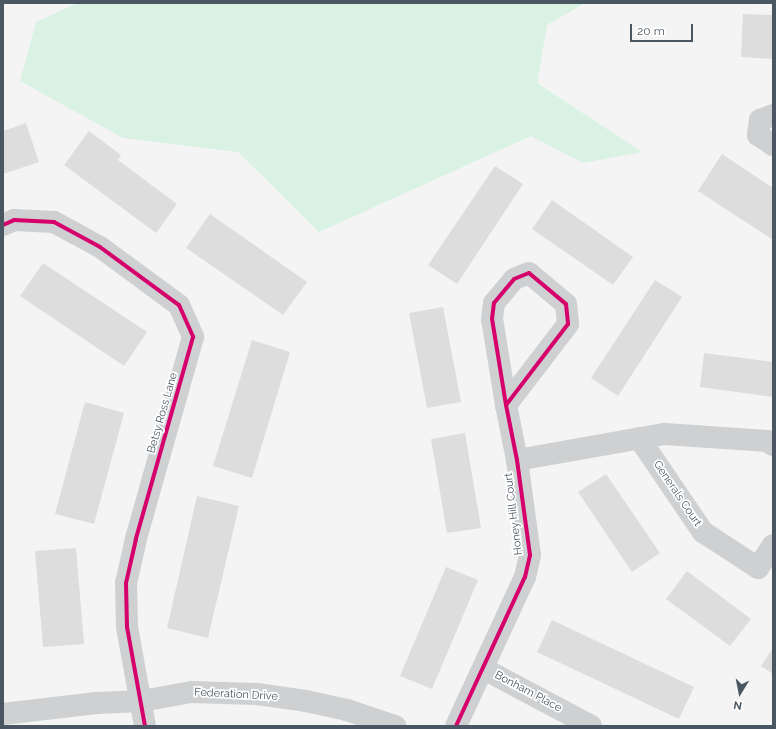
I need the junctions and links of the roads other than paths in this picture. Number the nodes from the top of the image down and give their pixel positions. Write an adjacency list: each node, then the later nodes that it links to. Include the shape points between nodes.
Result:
1 (773, 115): 2 (street, via 760,120 758,135)
2 (773, 145)
3 (3, 225): 10 (street, Betsy Ross Lane, via 14,220 54,222 100,247 180,305 193,337 126,583 127,627)
4 (506, 405): 4 (street, Honey Hill Court, via 568,324 566,304 529,273 514,279 494,303 492,319); 7 (street, Honey Hill Court)
5 (639, 438): 6 (street, via 665,434 767,441); 7 (street); 8 (street, Generals Court, via 703,532 758,568)
6 (773, 445)
7 (517, 460): 9 (street, Honey Hill Court, via 530,555 525,577)
8 (773, 544)
9 (484, 669): 12 (street, Bonham Place); 15 (street, Honey Hill Court)
10 (142, 701): 11 (street, Federation Drive, via 96,703); 13 (street, Betsy Ross Lane); 14 (street, Federation Drive, via 191,692 257,694 340,709)
11 (3, 714)
12 (570, 721): 16 (street, Bonham Place)
13 (145, 726)
14 (395, 726)
15 (456, 726)
16 (592, 726)

